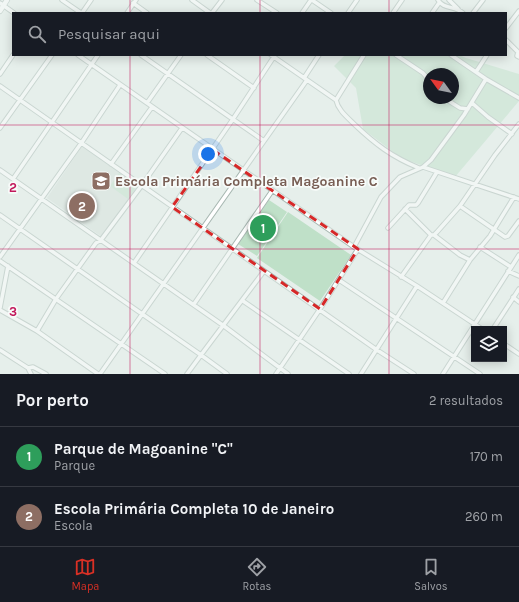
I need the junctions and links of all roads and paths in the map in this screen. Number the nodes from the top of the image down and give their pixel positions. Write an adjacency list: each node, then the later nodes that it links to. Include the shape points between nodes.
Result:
1 (7, 0): 14 (street)
2 (62, 0): 18 (street)
3 (91, 0): 19 (street)
4 (192, 0): 22 (street)
5 (222, 0): 23 (street)
6 (257, 0): 24 (street)
7 (311, 0): 25 (street); 26 (street)
8 (357, 0): 27 (street)
9 (402, 0): 28 (street)
10 (449, 0): 15 (street)
11 (483, 0): 31 (street)
12 (135, 2): 20 (street); 21 (street)
13 (439, 2): 15 (street); 29 (street)
14 (2, 4): 16 (street); 17 (street)
15 (458, 9): 30 (street)
16 (0, 11)
17 (13, 12)
18 (80, 12)
19 (82, 12)
20 (128, 12)
21 (146, 12)
22 (210, 12)
23 (212, 12)
24 (275, 12)
25 (303, 12)
26 (329, 12)
27 (349, 12)
28 (394, 12)
29 (433, 12)
30 (462, 12)
31 (474, 12)
32 (518, 13): 33 (street)
33 (507, 27)
34 (507, 41): 48 (street, via 518,52)
35 (12, 56): 52 (street)
36 (51, 56): 60 (street)
37 (79, 56): 49 (street)
38 (97, 56): 49 (street)
39 (142, 56): 53 (street)
40 (180, 56): 53 (street)
41 (208, 56): 58 (street)
42 (273, 56): 54 (street); 58 (street)
43 (318, 56): 54 (street)
44 (363, 56): 61 (street)
45 (401, 56): 51 (street)
46 (452, 56): 50 (street)
47 (486, 56): 50 (street)
48 (519, 57)
49 (91, 64): 56 (street); 70 (street)
50 (476, 72): 55 (street)
51 (423, 73)
52 (0, 74)
53 (168, 74): 62 (street); 69 (street)
54 (305, 79): 61 (street); 75 (street)
55 (486, 79): 59 (street); 63 (street)
56 (120, 85): 62 (street); 76 (street)
57 (0, 86): 60 (street)
58 (254, 88): 69 (street)
59 (519, 98)
60 (20, 100): 70 (street); 72 (street)
61 (336, 100): 79 (street, via 338,107 372,141 402,161)
62 (147, 103): 65 (street)
63 (472, 103): 67 (street); 74 (street)
64 (454, 104): 66 (street)
65 (152, 107): 73 (street); 78 (street)
66 (460, 108): 67 (street); 68 (street)
67 (468, 109): 68 (street)
68 (464, 115): 80 (street)
69 (234, 120): 75 (street); 77 (street)
70 (51, 121): 76 (street); 84 (street)
71 (519, 124): 74 (street)
72 (0, 128)
73 (182, 128): 77 (street); 86 (street)
74 (512, 134): 85 (street)
75 (264, 141): 82 (street)
76 (82, 142): 78 (street); 89 (street)
77 (213, 150): 82 (street); 92 (street)
78 (112, 164): 86 (street)
79 (419, 168): 80 (street); 104 (street, via 400,177 381,197)
80 (423, 168): 83 (street)
81 (0, 170): 84 (street)
82 (243, 171): 87 (street); 96 (street)
83 (437, 172): 85 (street); 93 (street, via 418,203)
84 (12, 178): 89 (street)
85 (476, 184): 88 (street); 91 (street)
86 (142, 185): 92 (street); 101 (street)
87 (272, 191): 103 (street); 104 (street)
88 (514, 197): 90 (street); 99 (street)
89 (42, 199): 98 (street); 101 (street)
90 (519, 199)
91 (460, 206): 99 (street); 100 (street)
92 (172, 207): 96 (street); 109 (street)
93 (405, 209): 97 (street); 100 (street)
94 (0, 215): 98 (street)
95 (519, 221): 99 (street, via 506,237)
96 (203, 228): 103 (street); 118 (street)
97 (388, 228)
98 (20, 229): 106 (street); 112 (street)
99 (494, 229): 102 (street)
100 (432, 235): 107 (street); 116 (street)
101 (101, 240): 109 (street); 112 (street, via 96,243)
102 (480, 247): 107 (street); 111 (street)
103 (232, 248): 113 (street); 126 (street)
104 (356, 248): 116 (street); 117 (street)
105 (519, 255): 111 (street)
106 (0, 257)
107 (470, 260): 125 (street)
108 (0, 261): 110 (street)
109 (134, 263): 118 (street)
110 (8, 266): 122 (street); 127 (street)
111 (511, 267): 114 (street)
112 (78, 269): 122 (street); 129 (street)
113 (264, 271): 123 (street); 128 (street)
114 (508, 271): 115 (street); 131 (street)
115 (519, 276)
116 (401, 277): 119 (street)
117 (339, 280): 128 (street); 130 (street)
118 (164, 283): 126 (street); 129 (street)
119 (417, 286): 125 (street); 130 (street)
120 (519, 290): 121 (street)
121 (514, 297): 124 (street); 134 (street)
122 (56, 299): 135 (street); 137 (street)
123 (243, 301): 132 (street); 136 (street)
124 (519, 302)
125 (443, 303): 131 (street)
126 (194, 304): 132 (street)
127 (0, 309): 135 (street)
128 (320, 310): 136 (street); 141 (street)
129 (143, 314): 137 (street); 143 (street)
130 (397, 318): 141 (street); 144 (street)
131 (475, 324): 133 (street); 144 (street)
132 (224, 326): 143 (street); 146 (street)
133 (478, 326)
134 (495, 326)
135 (37, 332): 149 (street)
136 (299, 340): 146 (street); 155 (street)
137 (121, 344): 149 (street); 150 (street)
138 (507, 346): 142 (street)
139 (519, 348): 142 (street)
140 (0, 350): 145 (street)
141 (377, 350): 156 (street); 157 (street)
142 (517, 353)
143 (201, 354): 151 (street); 152 (street)
144 (455, 356): 158 (street); 159 (street)
145 (28, 368): 147 (street); 148 (street, via 33,367)
146 (280, 368): 153 (street); 154 (street)
147 (31, 374)
148 (46, 374)
149 (99, 374)
150 (165, 374)
151 (187, 374)
152 (227, 374)
153 (276, 374)
154 (288, 374)
155 (349, 374)
156 (361, 374)
157 (414, 374)
158 (443, 374)
159 (480, 374)

